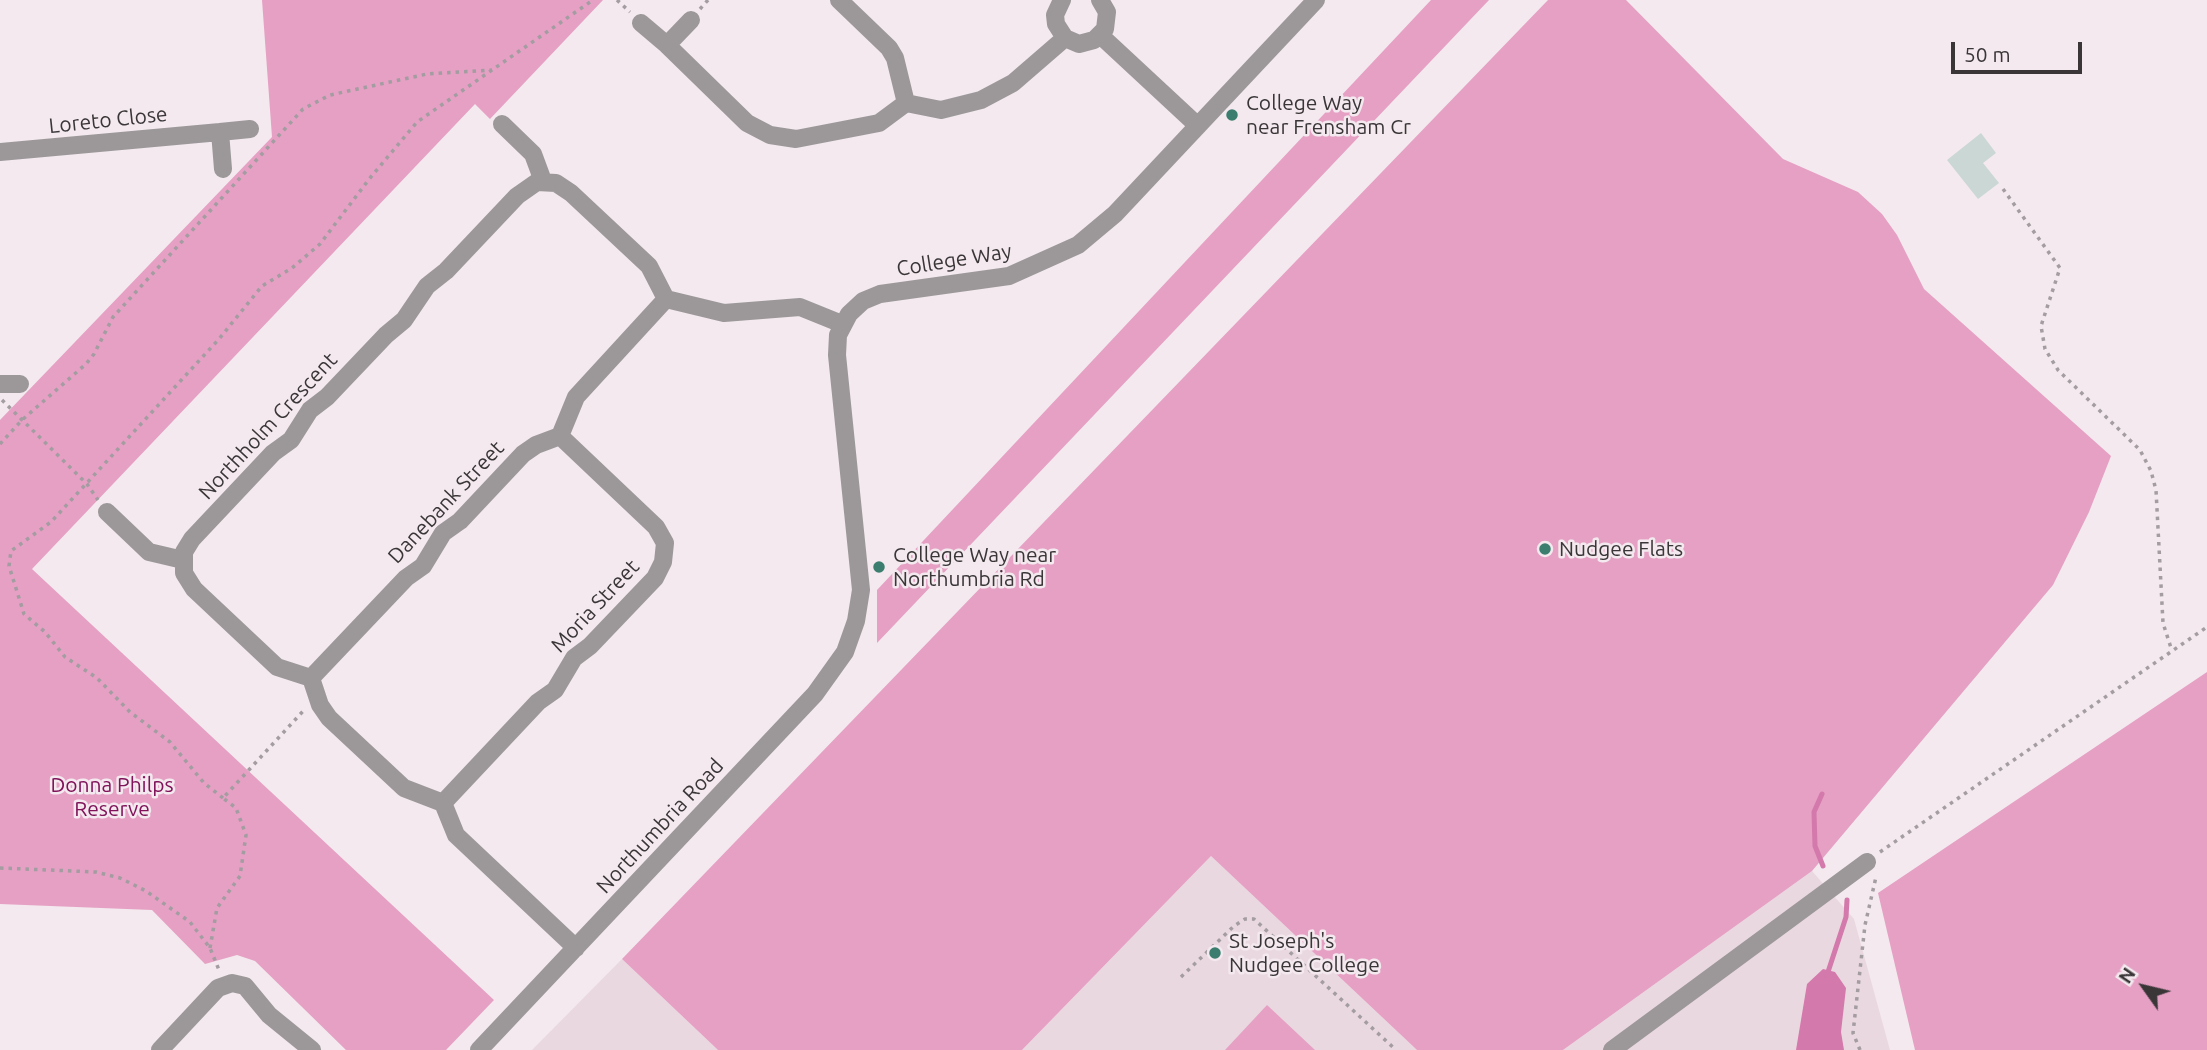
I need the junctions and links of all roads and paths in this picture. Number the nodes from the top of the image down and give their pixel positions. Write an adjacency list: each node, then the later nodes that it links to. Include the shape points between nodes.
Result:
1 (593, 0): 11 (path)
2 (839, 0): 12 (street, via 889,48)
3 (1062, 0): 9 (street, via 1055,15)
4 (1100, 0): 8 (street, via 1107,21)
5 (1316, 0): 14 (street, College Way)
6 (691, 20): 10 (street)
7 (641, 23): 10 (street)
8 (1100, 36): 9 (street, via 1087,43); 14 (street)
9 (1065, 38): 12 (street, via 1013,83 981,100 941,110)
10 (667, 45): 12 (street, via 747,123 770,135 796,139 870,125)
11 (493, 69): 26 (path, via 427,74 330,95 303,109 113,317 86,365); 29 (path, via 417,122 320,244 262,286)
12 (906, 103)
13 (502, 124): 19 (street, via 533,154)
14 (1198, 126): 22 (street, College Way, via 1095,233 1060,256 997,279 880,294 863,301)
15 (250, 129): 16 (street, Loreto Close)
16 (220, 132): 17 (street, Loreto Close); 18 (street)
17 (0, 152)
18 (223, 169)
19 (543, 181): 21 (street, via 571,193 649,266); 31 (street, Northholm Crescent, via 517,196 427,286 404,320 310,410 291,440 273,453 192,539)
20 (2003, 189): 33 (path, via 2060,268 2041,326 2045,349 2058,370 2140,450 2151,471 2163,623)
21 (666, 299): 22 (street, via 724,313 800,307); 27 (street, via 576,397)
22 (842, 324): 42 (street, Northumbria Road, via 836,355 861,574 856,621 845,652 828,679)
23 (0, 384): 24 (street)
24 (20, 384)
25 (0, 398): 26 (path)
26 (22, 420): 28 (path); 29 (path)
27 (560, 436): 34 (street, Danebank Street, via 523,454 443,533 423,566 406,578); 37 (street, Moria Street, via 656,527 664,543 663,562 654,578 574,657 555,690 538,702)
28 (0, 444)
29 (87, 484): 36 (path, via 38,533 11,551 9,566 24,614 65,657 97,678 130,712 170,742)
30 (107, 512): 31 (street, via 149,552)
31 (183, 560): 34 (street, via 188,582 271,662)
32 (2207, 627): 33 (path)
33 (2172, 651): 38 (path)
34 (311, 678): 35 (street)
35 (317, 699): 36 (path); 37 (street, via 329,718 404,788)
36 (223, 798): 41 (path, via 236,808 246,835 240,876 218,908)
37 (443, 803): 42 (street, via 456,835)
38 (1882, 851): 39 (path); 39 (path)
39 (1874, 867): 49 (street); 50 (path, via 1853,1033)
40 (0, 868): 41 (path, via 96,872 120,878 190,922)
41 (210, 948): 44 (path)
42 (576, 948): 47 (street, Northumbria Road)
43 (1181, 977): 48 (path, via 1234,926 1254,919)
44 (226, 985): 45 (street); 46 (street, via 245,986 269,1015)
45 (160, 1050)
46 (312, 1050)
47 (479, 1050)
48 (1395, 1050)
49 (1612, 1050)
50 (1860, 1050)

